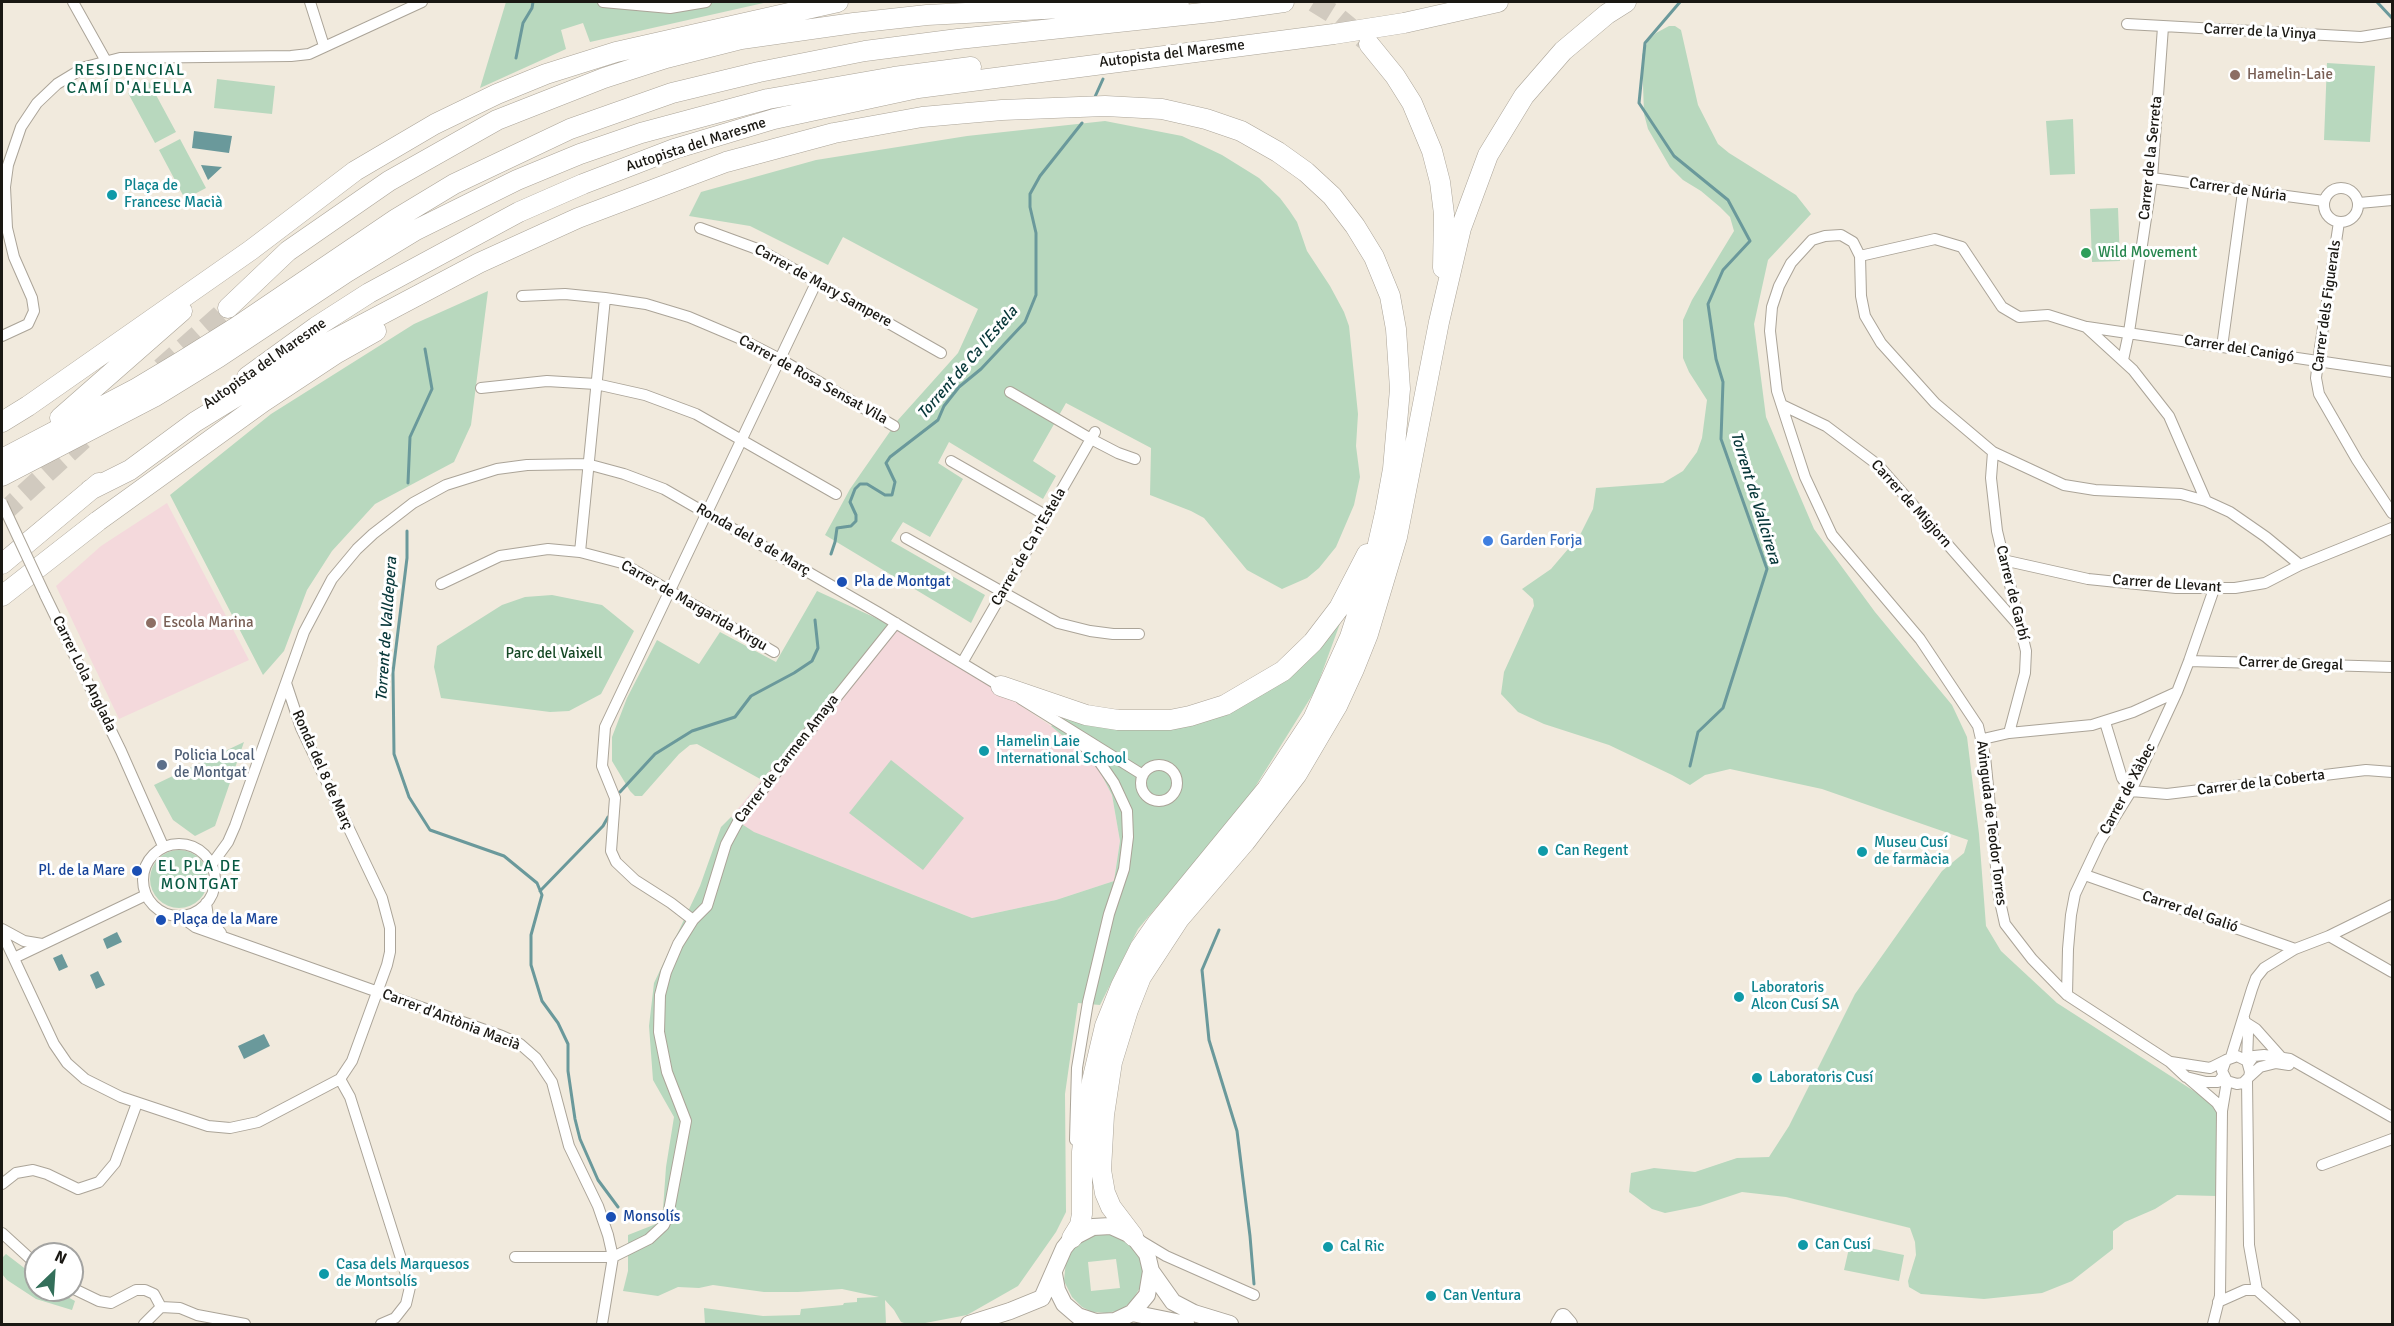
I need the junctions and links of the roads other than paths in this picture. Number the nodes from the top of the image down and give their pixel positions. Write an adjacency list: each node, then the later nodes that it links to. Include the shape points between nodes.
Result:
1 (73, 2): 19 (street)
2 (310, 2): 18 (street)
3 (422, 2): 18 (street)
4 (603, 2): 5 (street, via 670,8)
5 (706, 2)
6 (837, 2): 16 (highway)
7 (1179, 2): 15 (highway, via 927,15)
8 (1284, 2): 54 (highway, via 865,51 672,93 570,129 453,184 182,361)
9 (1498, 2): 11 (highway, Autopista del Maresme)
10 (1626, 2): 34 (highway, via 1563,51 1498,134 1467,208)
11 (1466, 8): 58 (highway, via 894,77 768,99 641,133 517,180 416,230 154,397); 59 (highway, Autopista del Maresme, via 1334,34 918,88 774,119 674,149 519,212 369,293)
12 (2127, 24): 13 (street, Carrer de la Vinya)
13 (2163, 27): 14 (street, Carrer de la Vinya, via 2361,37); 20 (street, Carrer de la Serreta)
14 (2392, 32)
15 (772, 34): 16 (highway); 33 (highway, via 666,58 497,120 389,180 288,251)
16 (659, 41): 28 (highway, via 546,74 435,124 355,171)
17 (1369, 44): 34 (highway, via 1412,103 1440,182 1444,251)
18 (324, 46): 19 (street, via 300,55)
19 (106, 61): 37 (street, via 77,71 44,95 14,144 5,188 6,218 12,250 34,311 28,324)
20 (2152, 178): 21 (street, Carrer de Núria); 36 (street, Carrer de la Serreta)
21 (2243, 192): 23 (street, Carrer de Núria); 38 (street)
22 (2392, 200): 24 (street)
23 (2324, 201): 24 (street, via 2340,187 2351,190); 25 (street, via 2328,216)
24 (2359, 203): 25 (street, via 2355,216)
25 (2340, 222): 42 (street, Carrer dels Figuerals)
26 (700, 228): 30 (street, Carrer de Mary Sampere, via 760,250)
27 (548, 232): 59 (highway, via 301,357 195,422 130,470); 64 (highway, via 726,162 834,134 922,117 1105,106 1162,109 1223,125 1260,141 1306,172 1332,196 1374,257 1390,297 1400,362 1399,416); 77 (highway, via 337,353 263,402)
28 (251, 250): 48 (highway); 49 (highway)
29 (1860, 256): 35 (street, via 1935,239 1962,247 2002,307 2019,317 2048,315); 47 (street, Avinguda de Teodor Torres, via 1847,238 1825,236 1812,240 1791,263 1772,308 1770,331); 53 (street, via 1865,316 1881,343 1935,403)
30 (817, 281): 39 (street, Carrer de Mary Sampere); 40 (street)
31 (522, 296): 32 (street, Carrer de Rosa Sensat Vila, via 565,294)
32 (606, 298): 40 (street, Carrer de Rosa Sensat Vila, via 646,304 689,317); 44 (street)
33 (228, 308)
34 (1439, 322): 131 (highway, via 1397,537 1368,634 1345,687 1297,774 1155,952 1141,977 1117,1042 1104,1115 1101,1170 1111,1207)
35 (2086, 327): 36 (street, Carrer del Canigó); 41 (street)
36 (2129, 332): 38 (street, Carrer del Canigó); 41 (street, Carrer de la Serreta)
37 (2, 336)
38 (2222, 347): 42 (street, Carrer del Canigó)
39 (941, 353)
40 (780, 359): 50 (street, Carrer de Rosa Sensat Vila); 52 (street)
41 (2123, 360): 61 (street, via 2169,416)
42 (2318, 361): 43 (street, Carrer del Canigó); 63 (street, Carrer dels Figuerals, via 2319,394)
43 (2392, 372)
44 (596, 384): 45 (street, via 547,381); 52 (street, via 645,395 685,410); 57 (street)
45 (481, 388)
46 (1010, 392): 51 (street)
47 (1782, 405): 79 (street, Carrer de Migjorn, via 1826,426 1878,465); 91 (street, Avinguda de Teodor Torres, via 1805,477 1832,535 1920,639)
48 (60, 418)
49 (2, 422)
50 (894, 426)
51 (1093, 435): 55 (street, via 1118,453); 66 (street, Carrer de Ca n'Estela)
52 (742, 439): 60 (street); 65 (street)
53 (1993, 452): 61 (street, via 2064,485 2181,494); 70 (street, Carrer de Garbí, via 1991,478)
54 (2, 459)
55 (1135, 459)
56 (951, 461): 66 (street)
57 (587, 464): 65 (street, Ronda del 8 de Març, via 663,489); 69 (street); 85 (street, Ronda del 8 de Març, via 497,469 446,486 397,514 357,549 332,579 307,626)
58 (2, 476)
59 (90, 490): 71 (highway, Autopista del Maresme)
60 (836, 494)
61 (2206, 501): 72 (street, via 2230,512)
62 (2, 503): 95 (street, Carrer Lola Anglada, bridge)
63 (2392, 512)
64 (1385, 513): 86 (highway, via 1348,593 1313,642 1283,671 1225,705 1170,720 1118,720 1077,712); 129 (highway, via 1350,637 1312,719 1268,789 1158,922 1121,986 1105,1026 1089,1094)
65 (707, 514): 75 (street); 78 (street, Ronda del 8 de Març)
66 (1047, 516): 76 (street, Carrer de Ca n'Estela)
67 (2392, 528): 72 (street, Carrer de Llevant)
68 (906, 538): 76 (street)
69 (580, 552): 73 (street, Carrer de Margarida Xirgu, via 548,549 500,556); 75 (street, Carrer de Margarida Xirgu, via 622,563)
70 (2003, 560): 74 (street, Carrer de Llevant, via 2088,579); 79 (street, Carrer de Garbí)
71 (2, 564)
72 (2300, 565): 74 (street, Carrer de Llevant, via 2265,583)
73 (441, 584)
74 (2214, 589): 82 (street, Carrer de Xàbec)
75 (670, 590): 81 (street, Carrer de Margarida Xirgu); 102 (street, via 608,718 602,759 615,798 611,851 616,862)
76 (1002, 593): 80 (street, via 1058,623 1090,631); 83 (street, Carrer de Ca n'Estela)
77 (2, 596)
78 (896, 623): 83 (street, Ronda del 8 de Març); 102 (street, Carrer de Carmen Amaya, via 740,818 726,844 707,906)
79 (2020, 627): 90 (street, Carrer de Garbí, via 2026,651 2025,673)
80 (1139, 634)
81 (774, 652)
82 (2189, 661): 84 (street, Carrer de Gregal); 87 (street, Carrer de Xàbec)
83 (962, 663): 86 (street, Ronda del 8 de Març)
84 (2392, 668)
85 (286, 683): 96 (street, via 235,826); 111 (street, Ronda del 8 de Març, via 301,728 386,908 390,952)
86 (1001, 686): 88 (street, Ronda del 8 de Març)
87 (2177, 692): 89 (street); 94 (street, Carrer de Xàbec)
88 (1049, 718): 93 (street, Ronda del 8 de Març); 129 (street, via 1094,754 1114,783 1126,811 1128,837 1124,869 1108,914 1088,1002 1077,1068 1074,1156)
89 (2105, 722): 90 (street); 94 (street, via 2122,778)
90 (2009, 733): 91 (street)
91 (1983, 739): 112 (street, Avinguda de Teodor Torres, via 2005,924)
92 (2392, 772): 94 (street, Carrer de la Coberta, via 2366,770 2167,794)
93 (1143, 775)
94 (2130, 791): 97 (street, Carrer de Xàbec)
95 (163, 846): 96 (street, via 182,843 194,847); 98 (street, via 144,874)
96 (212, 864): 99 (street, via 216,878)
97 (2085, 875): 108 (street, Carrer del Galió); 112 (street, Carrer de Xàbec, via 2075,894 2071,915)
98 (146, 895): 101 (street, via 160,910); 107 (street)
99 (206, 903): 101 (street); 106 (street, Carrer d'Antònia Macià, via 212,924)
100 (2392, 905): 105 (street)
101 (180, 916): 106 (street, Carrer d'Antònia Macià, via 195,927)
102 (693, 920): 137 (street, Carrer de Carmen Amaya, via 678,944 660,995 661,1047 686,1121 668,1216 655,1235)
103 (2, 929): 107 (street, via 24,941)
104 (2, 933): 109 (street)
105 (2328, 936): 108 (street); 110 (street)
106 (229, 938): 111 (street, Carrer d'Antònia Macià)
107 (46, 944): 109 (street)
108 (2295, 949): 113 (street, via 2264,968 2256,978)
109 (14, 958): 123 (street, via 67,1063 95,1085)
110 (2392, 972)
111 (376, 992): 121 (street, Ronda del 8 de Març, via 352,1061); 137 (street, Carrer d'Antònia Macià, via 511,1040 536,1058 552,1082 569,1146 598,1206)
112 (2067, 995): 116 (street, Avinguda de Teodor Torres)
113 (2244, 1020): 114 (street); 115 (street); 117 (street)
114 (2282, 1057): 117 (street, via 2254,1056); 118 (street)
115 (2228, 1059): 116 (street, Avinguda de Teodor Torres, via 2210,1068); 117 (street, via 2242,1057); 122 (street, via 2222,1071)
116 (2170, 1062): 119 (street, Avinguda de Teodor Torres)
117 (2248, 1062): 120 (street)
118 (2309, 1070): 120 (street, via 2276,1064 2260,1067); 125 (street)
119 (2186, 1077): 122 (street, via 2206,1082); 124 (street, Avinguda de Teodor Torres)
120 (2248, 1078): 122 (street, via 2237,1084); 140 (street, via 2249,1245)
121 (340, 1079): 123 (street, via 288,1108 240,1127 208,1126); 150 (street, via 350,1097 410,1287 406,1304 395,1318)
122 (2225, 1079): 124 (street)
123 (137, 1103): 128 (street, via 115,1163 99,1182 78,1189 33,1170 16,1173)
124 (2222, 1111): 143 (street)
125 (2392, 1117)
126 (2392, 1138): 127 (street)
127 (2322, 1164)
128 (2, 1184)
129 (1082, 1188): 132 (highway, via 1080,1225)
130 (2, 1233): 133 (street)
131 (1133, 1236): 132 (main road, via 1103,1225); 134 (main road); 135 (street)
132 (1072, 1238): 139 (main road)
133 (24, 1253)
134 (1147, 1254): 135 (street); 138 (main road)
135 (1166, 1256): 142 (street)
136 (515, 1257): 137 (street)
137 (613, 1257): 151 (street)
138 (1152, 1271): 147 (main road, via 1147,1295); 154 (main road, via 1173,1302)
139 (1054, 1274): 144 (main road); 146 (main road, via 1042,1298)
140 (2257, 1290): 143 (street, via 2244,1290); 158 (street)
141 (84, 1294): 145 (street, via 111,1303 136,1290 145,1290 154,1294)
142 (1254, 1295)
143 (2218, 1302): 157 (street)
144 (1064, 1304): 146 (main road); 147 (main road, via 1078,1316 1096,1322 1115,1321)
145 (161, 1306): 148 (street); 149 (street)
146 (1010, 1311): 152 (main road)
147 (1132, 1313): 153 (main road)
148 (147, 1324)
149 (245, 1324)
150 (381, 1324)
151 (602, 1324)
152 (969, 1324)
153 (1186, 1324)
154 (1230, 1324)
155 (1559, 1324): 156 (main road, via 1563,1317)
156 (1569, 1324)
157 (2213, 1324)
158 (2295, 1324)

